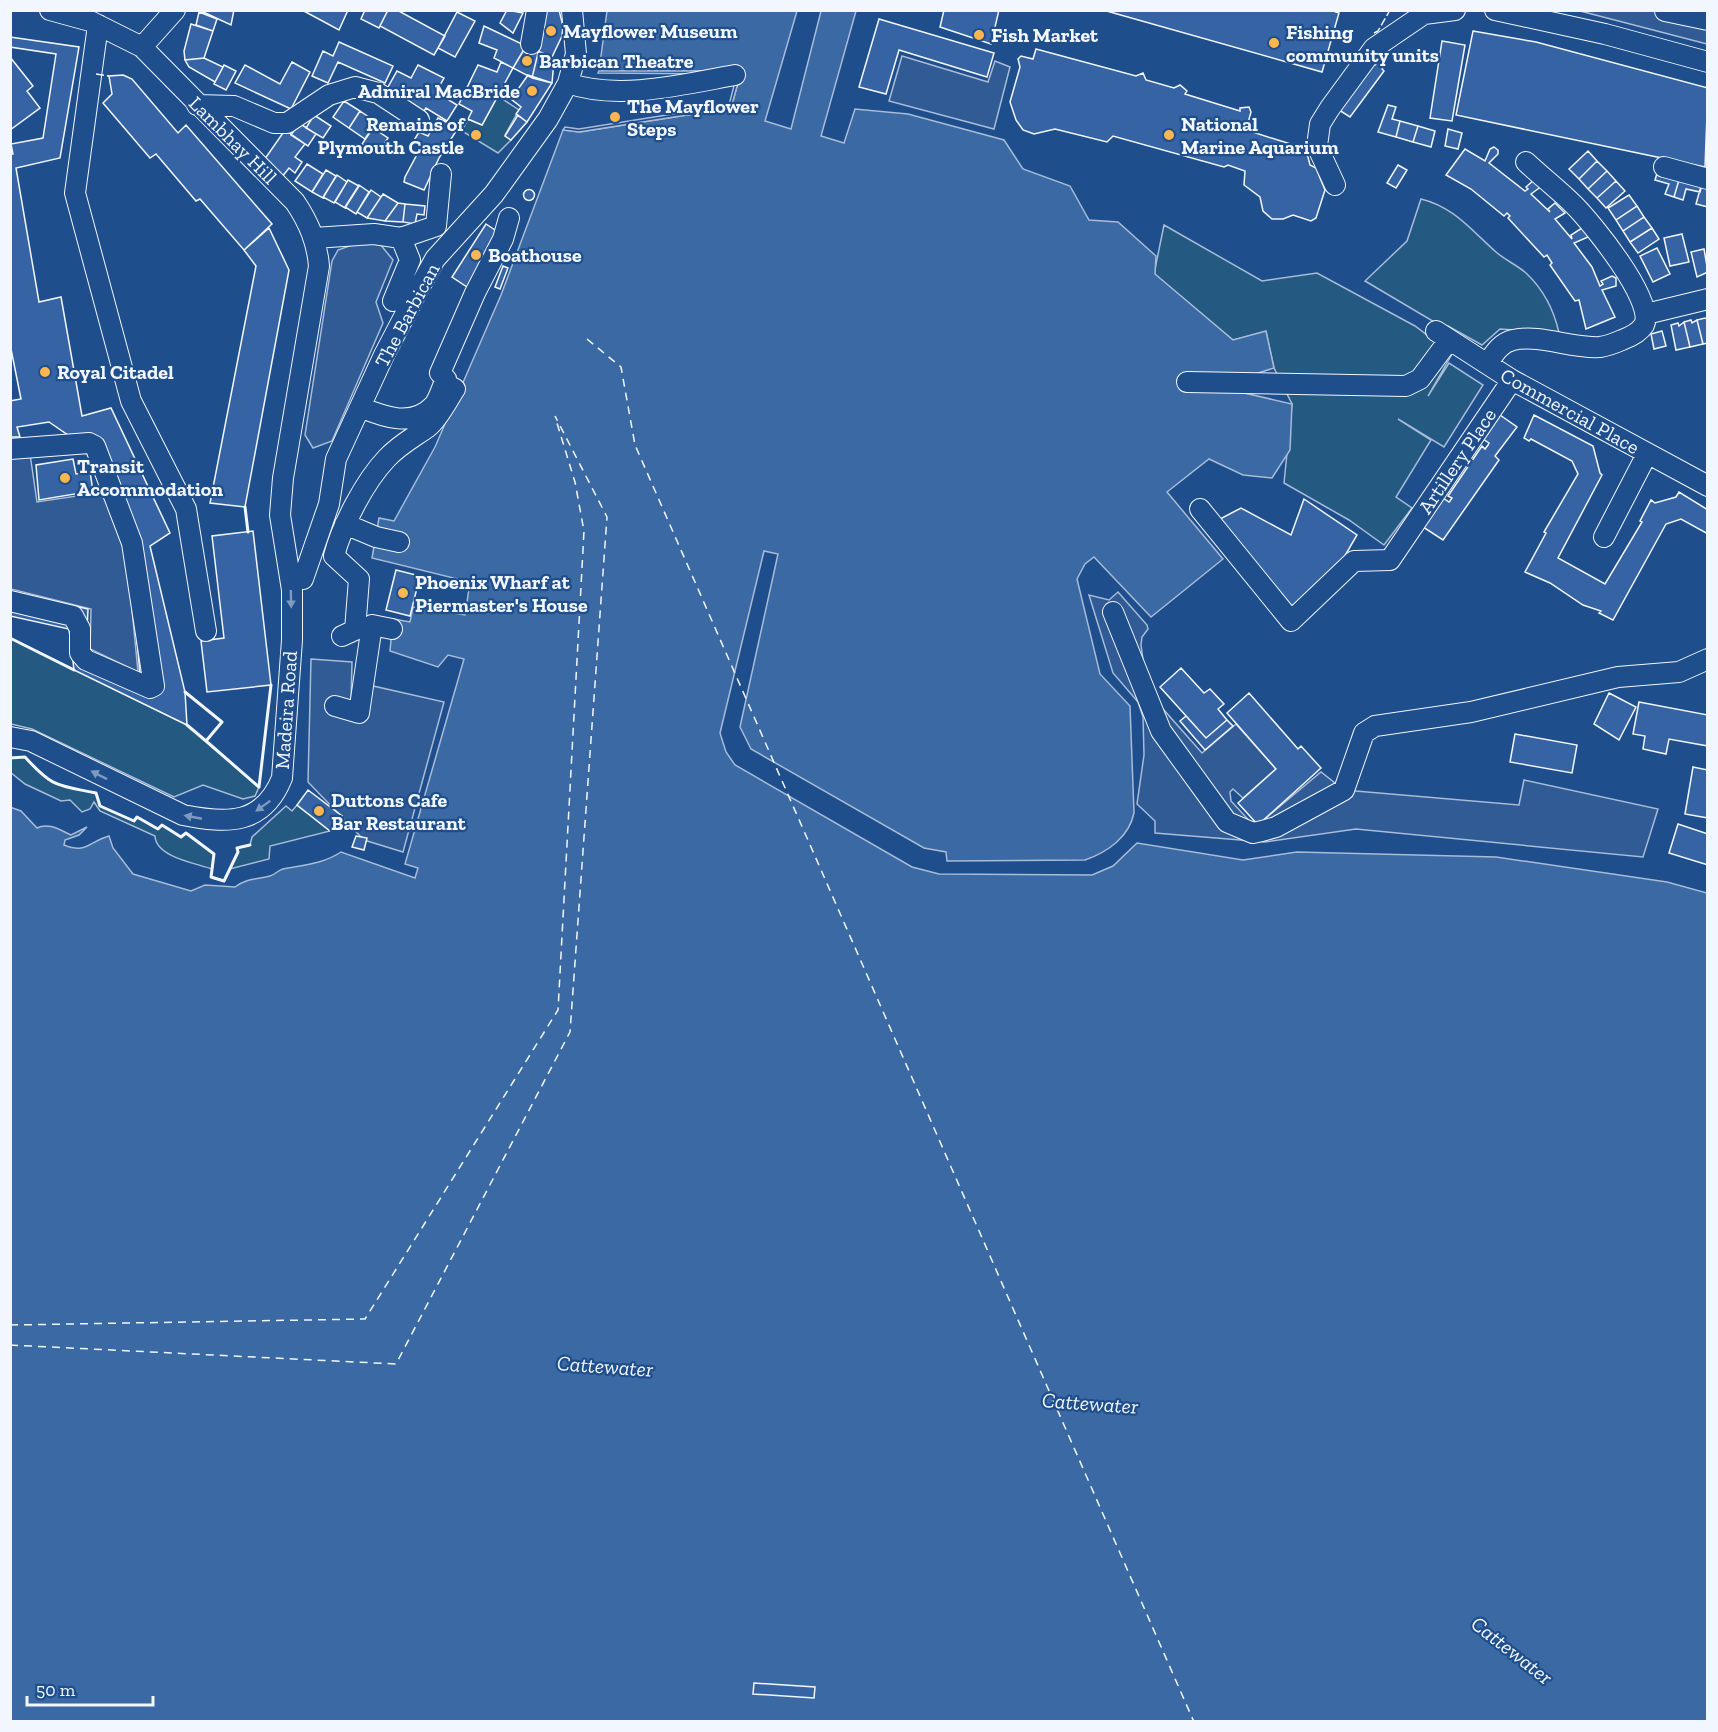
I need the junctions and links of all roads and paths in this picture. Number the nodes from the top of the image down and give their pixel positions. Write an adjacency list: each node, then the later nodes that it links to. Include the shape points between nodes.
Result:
1 (50, 10): 9 (street, Lambhay Hill)
2 (175, 10): 12 (street)
3 (537, 10): 11 (street)
4 (572, 10): 15 (street, The Barbican, via 576,54)
5 (1455, 10): 22 (street, via 1424,14 1374,48 1330,108 1320,124 1317,146)
6 (1494, 10): 8 (street)
7 (1665, 11): 10 (street)
8 (1533, 14): 13 (street)
9 (93, 19): 12 (street, Lambhay Hill); 46 (street, via 75,194 131,401 186,509)
10 (1707, 20)
11 (531, 44)
12 (142, 47): 16 (street, Lambhay Hill)
13 (1707, 62)
14 (735, 75): 15 (street, via 661,89 586,89)
15 (568, 83): 33 (street, The Barbican, via 548,119 494,194 435,259)
16 (197, 105): 17 (street, via 234,106 274,123 288,123 330,95 355,87 378,93); 24 (street, Lambhay Hill, via 295,202)
17 (419, 120)
18 (1526, 162): 28 (street, via 1575,206 1613,252)
19 (1664, 166): 21 (street)
20 (441, 174): 25 (street, via 436,226)
21 (1707, 179)
22 (1335, 185)
23 (509, 218): 31 (street, via 503,239 440,373)
24 (314, 238): 25 (street, via 374,234); 36 (street, Lambhay Hill, via 319,266)
25 (401, 238): 27 (street, via 410,260)
26 (1707, 299): 28 (street)
27 (393, 302)
28 (1646, 314): 29 (street, via 1644,324 1634,336 1617,342 1600,347 1511,340 1496,350)
29 (1487, 364): 30 (street, Commercial Place); 32 (street, Commercial Place, via 1442,336 1420,380 1406,386)
30 (1512, 380): 35 (street, Commercial Place); 38 (street, Artillery Place, via 1390,560 1354,561 1291,621)
31 (445, 381): 33 (street, via 434,404 414,418 394,418); 39 (street, via 455,388 444,407 429,426 386,459)
32 (1187, 382)
33 (360, 407): 42 (street, The Barbican, via 336,459 328,504)
34 (10, 449): 43 (street, via 89,443 95,446 132,543 154,686 150,688 86,660 80,653 80,629 73,616)
35 (1647, 453): 37 (street, Commercial Place); 40 (street)
36 (283, 478): 50 (street, Madeira Road, one-way to 50, via 282,541 291,590 292,640 282,778 274,798 261,810 233,819 183,815 31,741)
37 (1707, 486)
38 (1200, 509)
39 (345, 524): 41 (street); 47 (street, via 334,556 359,579 355,630)
40 (1604, 537)
41 (399, 542)
42 (303, 579)
43 (10, 600)
44 (1113, 612): 48 (street, via 1161,731 1227,822 1253,833 1276,827 1344,789 1364,734 1376,726 1471,712 1618,677 1679,672)
45 (392, 629): 49 (street, via 372,625 359,713)
46 (206, 631)
47 (342, 636)
48 (1707, 659)
49 (335, 706)
50 (10, 737)

